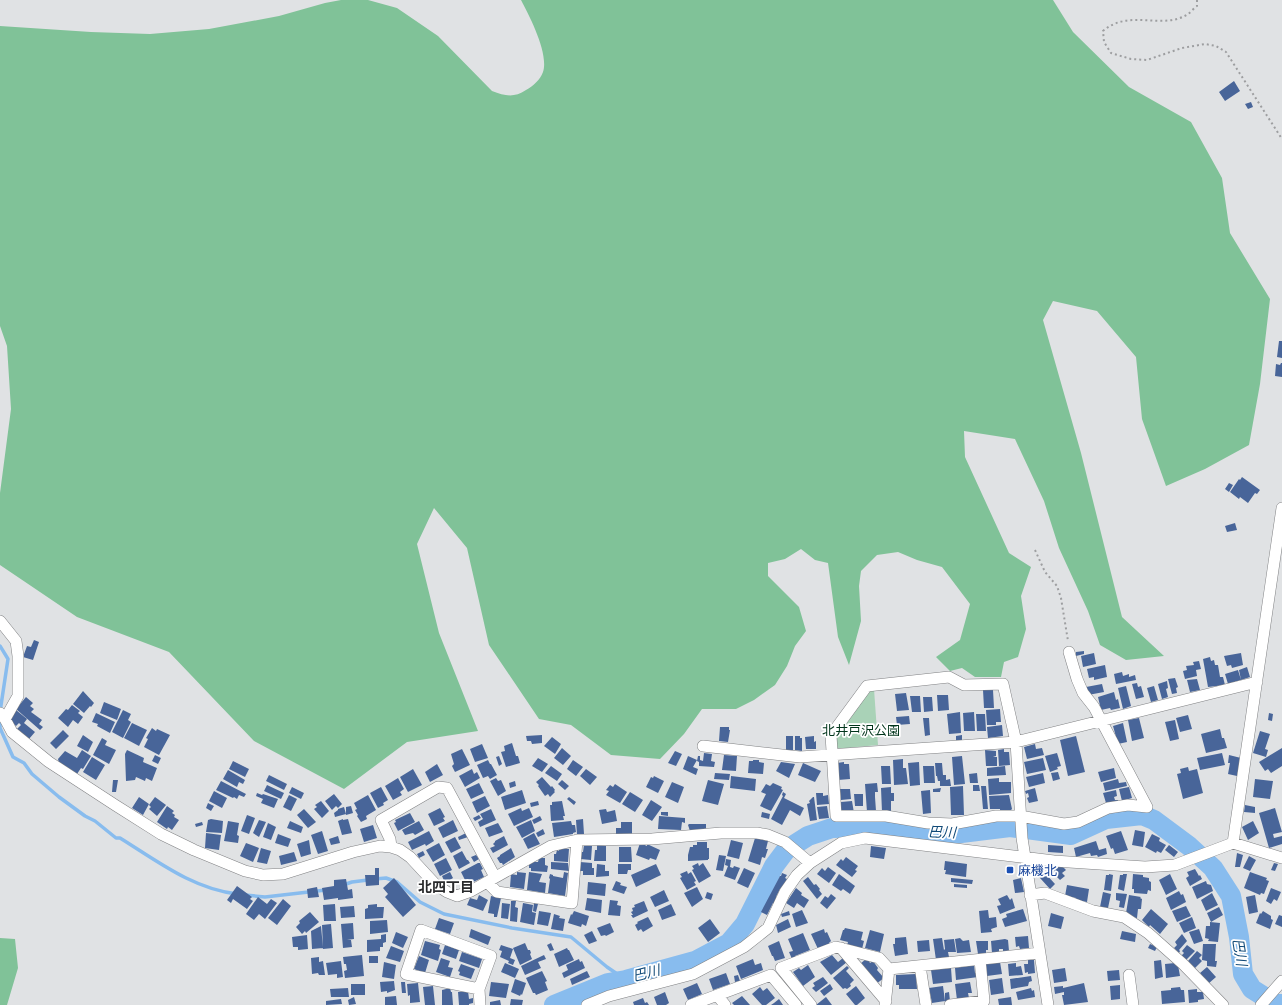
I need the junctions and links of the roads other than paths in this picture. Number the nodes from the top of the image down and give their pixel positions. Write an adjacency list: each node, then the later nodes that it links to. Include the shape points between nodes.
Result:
1 (1282, 508): 4 (street)
2 (0, 621): 5 (street, via 16,641 18,656 18,696)
3 (1070, 652): 6 (street, via 1083,693)
4 (1257, 682): 6 (street); 12 (street)
5 (3, 716): 13 (street, via 12,732 49,762 135,818 174,841 245,871 263,875 283,874 353,852 380,846)
6 (1101, 721): 7 (street); 10 (street, via 1147,807 1128,805 1108,808 1078,822 1064,824)
7 (1016, 742): 9 (street); 9 (street, via 1003,684 964,685 950,677 867,686 831,735); 10 (street)
8 (704, 746): 9 (street, via 800,757)
9 (832, 755): 10 (street, via 836,816 886,816 952,824 996,816)
10 (1020, 816): 14 (street)
11 (577, 840): 16 (street, via 652,839 757,832 785,842); 17 (street, via 551,846); 17 (street, via 572,903 497,892)
12 (1233, 844): 14 (street, via 1175,865 1145,867); 15 (street)
13 (390, 847): 17 (street, via 410,856 435,884 457,896); 17 (street, via 390,839 381,820 438,787 447,788)
14 (1024, 857): 16 (street, via 866,838 841,843); 18 (street)
15 (1282, 858)
16 (810, 864): 30 (street, via 797,875 785,892 768,928 744,947 693,974 609,996)
17 (491, 880)
18 (1030, 895): 20 (street); 39 (street, via 1045,893 1093,911 1124,917 1148,933 1184,964)
19 (841, 948): 23 (street, via 880,958); 28 (street); 34 (street, via 836,947 781,968)
20 (1039, 953): 21 (street); 37 (street)
21 (980, 960): 22 (street); 36 (street, via 984,1001)
22 (920, 966): 23 (street); 35 (street)
23 (890, 969): 28 (street)
24 (1129, 975): 38 (street)
25 (1282, 981): 40 (street)
26 (479, 989): 26 (street, via 491,956 421,930 406,974); 29 (street)
27 (716, 995): 31 (street); 32 (street); 33 (street, via 771,975)
28 (886, 1003)
29 (480, 1005)
30 (587, 1005)
31 (691, 1005)
32 (724, 1005)
33 (796, 1005)
34 (811, 1005)
35 (926, 1005)
36 (950, 1005)
37 (1048, 1005)
38 (1133, 1005)
39 (1223, 1005)
40 (1261, 1005)

